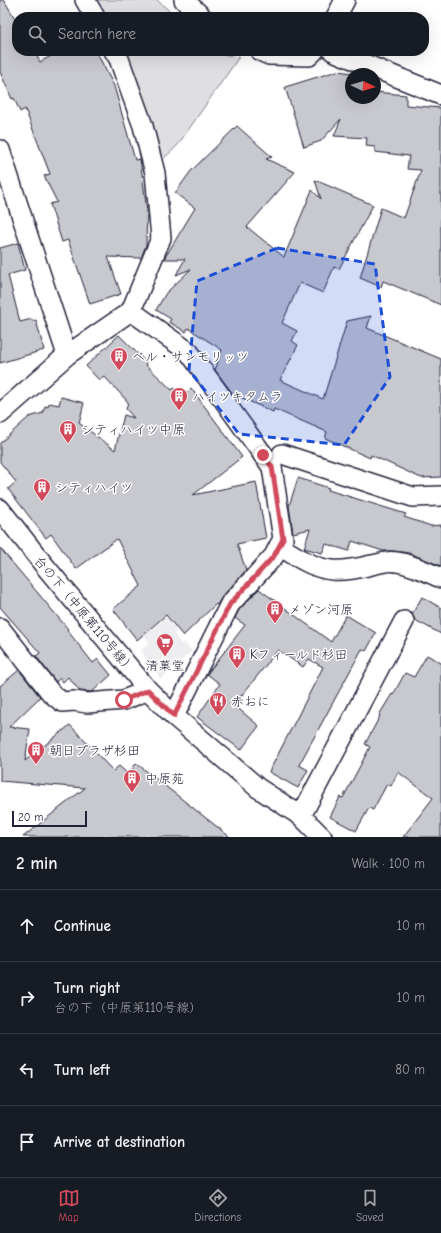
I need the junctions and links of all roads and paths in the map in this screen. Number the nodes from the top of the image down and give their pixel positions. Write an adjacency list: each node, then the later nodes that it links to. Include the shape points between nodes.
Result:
1 (85, 0): 4 (street)
2 (184, 0): 5 (street)
3 (345, 0): 6 (street)
4 (92, 12)
5 (197, 12)
6 (339, 12)
7 (117, 56): 11 (street, via 142,126 155,173 161,238)
8 (345, 56): 9 (street)
9 (441, 95)
10 (0, 150): 12 (street)
11 (131, 312): 12 (street); 17 (street, via 189,352 272,467 283,539)
12 (67, 355): 13 (street)
13 (0, 414)
14 (282, 454): 15 (street, via 413,497)
15 (441, 496)
16 (0, 509): 21 (street, 台の下（中原第110号線）)
17 (279, 546): 18 (street, via 310,564 331,570 388,562 406,564); 22 (street, via 274,556 230,604)
18 (441, 578)
19 (404, 620): 23 (street)
20 (0, 628): 21 (street, via 51,693 62,702 124,700)
21 (148, 690): 22 (street, 台の下（中原第110号線）)
22 (174, 716): 23 (street, 台の下（中原第110号線）, via 258,788)
23 (301, 816): 24 (street, 台の下（中原第110号線）)
24 (322, 837)

